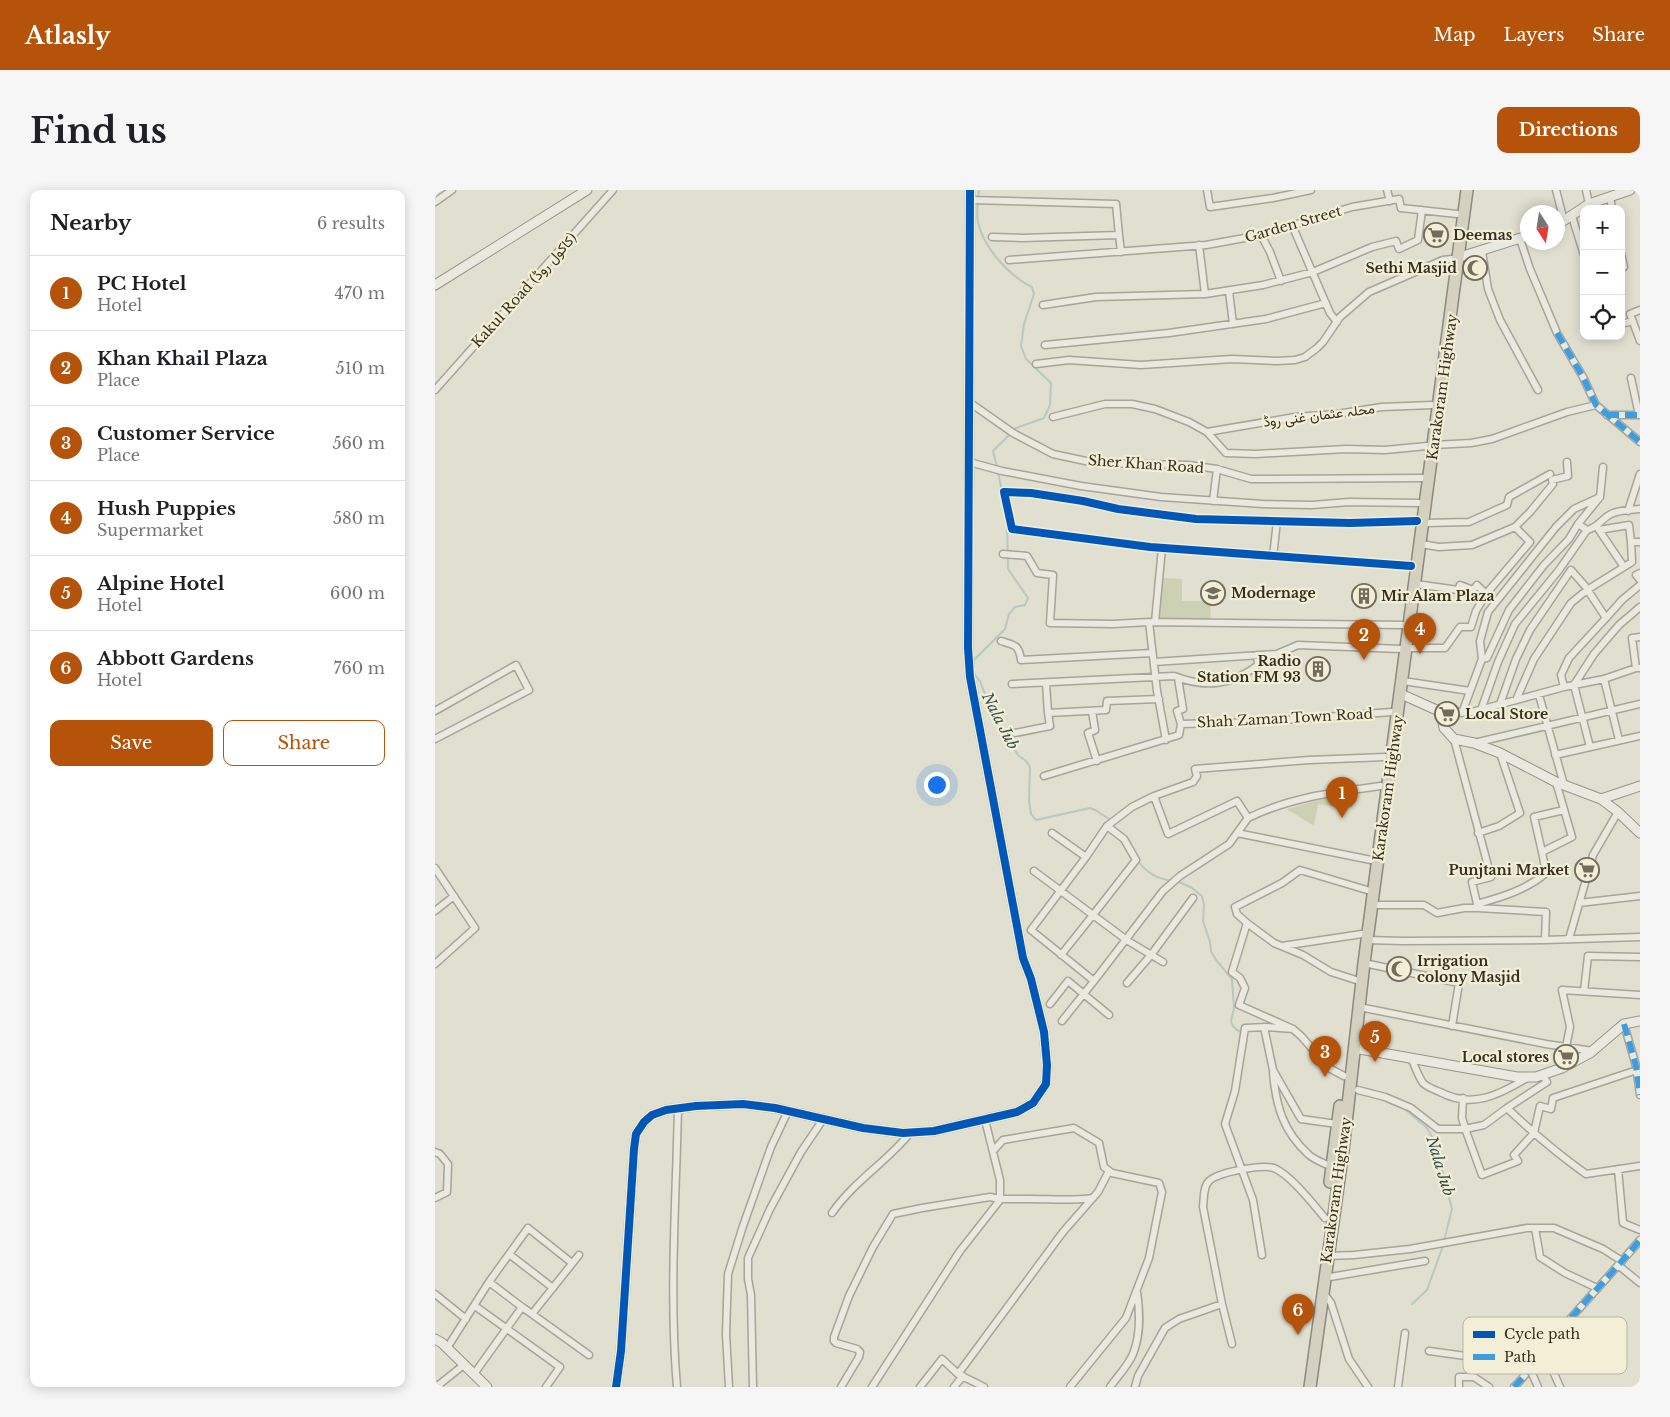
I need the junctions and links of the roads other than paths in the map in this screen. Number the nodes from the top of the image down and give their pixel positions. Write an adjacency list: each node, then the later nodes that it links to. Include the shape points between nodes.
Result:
1 (452, 190): 16 (street)
2 (587, 190): 38 (street)
3 (613, 190): 52 (street, Kakul Road (کاکول روڈ))
4 (970, 190): 14 (street)
5 (1207, 190): 6 (street, via 1210,207)
6 (1311, 190)
7 (1387, 190): 15 (street)
8 (1460, 190): 21 (highway, Karakoram Highway)
9 (1467, 190): 34 (highway, Karakoram Highway)
10 (1556, 190): 18 (street)
11 (1586, 190): 17 (street)
12 (1630, 190): 13 (street)
13 (1610, 197): 17 (street); 19 (street)
14 (970, 200): 25 (street, via 1116,204); 54 (street)
15 (1390, 201): 20 (street, via 1399,199 1401,208); 24 (street, Garden Street, via 1352,207)
16 (435, 202)
17 (1589, 204): 22 (street)
18 (1558, 205)
19 (1611, 205)
20 (1422, 210): 21 (street); 36 (street, via 1418,240 1399,249 1396,241 1383,243)
21 (1457, 214): 34 (highway, Karakoram Highway)
22 (1572, 216): 23 (street); 31 (street)
23 (1565, 220)
24 (1292, 224): 26 (street, Garden Street); 36 (street)
25 (1119, 235): 27 (street); 33 (street)
26 (1261, 235): 29 (street, Garden Street); 37 (street, via 1271,252)
27 (992, 237)
28 (1520, 239): 32 (street)
29 (1199, 245): 33 (street, Garden Street); 40 (street)
30 (1526, 250): 56 (street, via 1530,269 1557,333)
31 (1582, 250)
32 (1482, 251): 34 (street); 53 (street, via 1488,289 1500,320)
33 (1121, 252): 35 (street, Garden Street)
34 (1456, 258): 44 (street, via 1443,260 1369,292); 55 (highway, Karakoram Highway); 62 (highway, Karakoram Highway)
35 (1009, 260)
36 (1313, 272): 37 (street); 41 (street)
37 (1281, 282): 39 (street)
38 (435, 285)
39 (1229, 291): 40 (street); 47 (street)
40 (1205, 294): 42 (street, via 1096,297)
41 (1326, 303): 44 (street); 47 (street)
42 (1043, 305)
43 (1640, 310): 45 (street, via 1630,314)
44 (1337, 322): 50 (street, via 1312,353 1287,361 1232,359 1141,365 1069,360)
45 (1633, 322): 46 (street); 48 (street)
46 (1625, 323)
47 (1233, 324): 49 (street)
48 (1640, 341)
49 (1045, 345)
50 (1036, 364)
51 (1631, 378): 58 (street)
52 (435, 390)
53 (1538, 390)
54 (969, 402): 63 (street); 66 (street, Sher Khan Road, via 1011,432 1053,454 1095,463 1188,465)
55 (1432, 405): 60 (street, محلہ عثمان غنی روڈ, via 1295,417); 62 (highway, Karakoram Highway)
56 (1596, 405): 57 (street); 62 (street, via 1492,439)
57 (1607, 415): 58 (street); 61 (street)
58 (1640, 415)
59 (1053, 417): 60 (street, via 1105,404 1132,404 1164,412)
60 (1207, 432): 62 (street, via 1226,453)
61 (1640, 442)
62 (1431, 446): 69 (highway, Karakoram Highway); 76 (highway, Karakoram Highway)
63 (969, 462): 71 (street, Sher Khan Road, via 1081,486); 218 (street, via 970,677 1023,958 1044,1032 1047,1065 1046,1084 1033,1103 1017,1112)
64 (1567, 462): 78 (street, via 1568,476 1552,480 1553,484)
65 (1603, 467): 70 (street)
66 (1217, 469): 69 (street, via 1251,479); 71 (street, Sher Khan Road)
67 (1550, 474): 76 (street, via 1509,497 1507,505 1469,522)
68 (1640, 474): 74 (street)
69 (1423, 478): 72 (highway, Karakoram Highway)
70 (1600, 497): 77 (street); 105 (street, via 1573,509 1555,527 1488,612 1480,641)
71 (1213, 501): 72 (street, Sher Khan Road)
72 (1419, 503): 76 (highway, Karakoram Highway)
73 (1640, 509): 74 (street)
74 (1628, 511): 79 (street, via 1611,514 1595,528)
75 (1277, 521): 76 (street); 83 (street, via 1196,519 1031,493 1004,492 1012,529); 85 (street)
76 (1421, 522): 82 (highway, Karakoram Highway); 88 (highway, Karakoram Highway)
77 (1577, 524): 79 (street); 105 (street, via 1569,539 1509,610 1487,658)
78 (1515, 527): 82 (street, via 1472,546); 95 (street, via 1530,542)
79 (1587, 530): 124 (street, via 1515,624)
80 (1631, 542): 81 (street); 87 (street); 89 (street, via 1629,525 1599,530)
81 (1640, 542)
82 (1421, 544): 92 (highway, Karakoram Highway)
83 (1162, 548): 85 (street); 98 (street)
84 (1003, 554): 98 (street, via 1027,556 1037,573 1053,575 1050,623)
85 (1273, 557): 88 (street)
86 (1640, 561): 87 (street)
87 (1632, 562): 89 (street)
88 (1411, 566): 99 (highway, Karakoram Highway)
89 (1624, 567): 94 (street)
90 (1640, 573): 91 (street, via 1636,575)
91 (1640, 580)
92 (1416, 584): 95 (street, via 1458,590 1460,585 1473,590 1477,585); 102 (highway, Karakoram Highway)
93 (1640, 585): 97 (street)
94 (1587, 590): 97 (street); 120 (street, via 1571,603 1534,658); 121 (street, via 1571,570 1530,630)
95 (1486, 594): 102 (street, via 1471,627 1460,627 1445,648)
96 (1640, 607): 114 (street, via 1594,654)
97 (1606, 618): 115 (street, via 1569,658 1561,675)
98 (1152, 622): 99 (street); 103 (street)
99 (1404, 626): 102 (highway, Karakoram Highway)
100 (1640, 637): 107 (street, via 1632,638)
101 (1001, 640): 103 (street, via 1015,645 1021,660)
102 (1405, 643): 104 (street, via 1298,645 1277,654); 111 (highway, Karakoram Highway); 127 (highway, Karakoram Highway)
103 (1153, 653): 106 (street)
104 (1257, 656): 106 (street); 109 (street, via 1258,665 1231,681 1209,684)
105 (1482, 659): 116 (street)
106 (1154, 662): 108 (street)
107 (1638, 668): 110 (street)
108 (1155, 678): 109 (street); 112 (street); 119 (street)
109 (1178, 678): 132 (street, via 1183,709 1177,711)
110 (1604, 679): 114 (street); 125 (street)
111 (1403, 681): 116 (street); 117 (highway, Karakoram Highway)
112 (1046, 683): 113 (street); 129 (street)
113 (1012, 684)
114 (1574, 685): 115 (street); 131 (street)
115 (1564, 687): 118 (street)
116 (1470, 691): 130 (street)
117 (1401, 694): 128 (street); 171 (highway, Karakoram Highway)
118 (1539, 695): 120 (street); 133 (street)
119 (1159, 699): 123 (street, via 1107,701 1106,710); 138 (street)
120 (1516, 700): 121 (street)
121 (1500, 704): 124 (street)
122 (1640, 704): 125 (street)
123 (1092, 710): 129 (street); 145 (street, via 1095,730 1088,733)
124 (1481, 710): 130 (street)
125 (1612, 710): 131 (street); 139 (street)
126 (435, 712): 137 (street, via 516,665 529,690)
127 (1392, 712): 132 (street, Shah Zaman Town Road); 144 (highway, Karakoram Highway)
128 (1441, 712): 130 (street); 136 (street, via 1444,728)
129 (1049, 713): 134 (street, via 1050,726)
130 (1462, 713)
131 (1582, 717): 133 (street); 141 (street)
132 (1181, 724): 138 (street, Shah Zaman Town Road, via 1179,735)
133 (1547, 725): 140 (street); 143 (street)
134 (1015, 732)
135 (1640, 736): 139 (street)
136 (1454, 739): 140 (street); 157 (street)
137 (435, 740)
138 (1167, 740): 145 (street)
139 (1619, 740): 141 (street)
140 (1474, 743): 142 (street)
141 (1591, 747): 143 (street)
142 (1500, 753): 147 (street); 157 (street, via 1520,813 1499,826)
143 (1555, 755): 147 (street)
144 (1386, 757): 148 (highway, Karakoram Highway); 150 (street, via 1195,769 1197,776 1193,782)
145 (1097, 761): 146 (street)
146 (1044, 776)
147 (1560, 784): 151 (street); 152 (street)
148 (1381, 786): 154 (street, via 1320,794); 162 (highway, Karakoram Highway)
149 (1640, 786): 151 (street)
150 (1154, 796): 154 (street, via 1168,834 1237,801); 155 (street)
151 (1601, 799): 153 (street)
152 (1564, 810): 160 (street, via 1572,837); 160 (street, via 1534,817)
153 (1618, 812): 158 (street); 170 (street, via 1593,854)
154 (1248, 818): 159 (street)
155 (1107, 826): 161 (street); 174 (street, via 1124,840 1136,860)
156 (1052, 833): 161 (street)
157 (1478, 833): 172 (street, via 1491,877 1472,882)
158 (1640, 833)
159 (1237, 834): 162 (street); 179 (street, via 1229,844 1163,891)
160 (1542, 852): 172 (street, via 1546,873 1507,896)
161 (1086, 857): 166 (street)
162 (1371, 860): 165 (highway, Karakoram Highway)
163 (435, 868): 167 (street)
164 (1034, 871): 166 (street)
165 (1367, 890): 175 (street, via 1300,870 1235,907 1237,914); 176 (highway, Karakoram Highway)
166 (1060, 891): 174 (street); 182 (street, via 1031,930)
167 (454, 896): 173 (street); 187 (street, via 475,928)
168 (1640, 896): 170 (street)
169 (1193, 898): 183 (street)
170 (1579, 903): 178 (street)
171 (1372, 905): 172 (street, via 1424,905 1437,913); 176 (highway, Karakoram Highway)
172 (1478, 906): 180 (street, via 1546,912)
173 (435, 911)
174 (1093, 915): 179 (street); 182 (street)
175 (1247, 923): 181 (street); 202 (street, via 1232,972 1245,988 1239,1005)
176 (1365, 937): 180 (street, via 1403,941); 181 (street); 186 (highway, Karakoram Highway); 188 (highway, Karakoram Highway)
177 (1640, 937): 178 (street)
178 (1569, 939): 180 (street)
179 (1126, 940): 183 (street); 189 (street)
180 (1545, 940)
181 (1282, 946): 188 (street, via 1331,972)
182 (1061, 955): 189 (street)
183 (1151, 955): 185 (street); 190 (street)
184 (1640, 957): 191 (street, via 1588,956)
185 (1163, 962)
186 (1365, 963): 195 (highway, Karakoram Highway); 200 (street, via 1459,983)
187 (435, 964)
188 (1356, 980): 211 (highway, Karakoram Highway)
189 (1094, 981): 192 (street)
190 (1127, 983)
191 (1584, 991): 193 (street); 203 (street, via 1563,990 1570,1027)
192 (1084, 994): 194 (street, via 1068,981); 196 (street); 197 (street)
193 (1640, 995)
194 (1051, 1004)
195 (1359, 1007): 200 (street); 204 (highway, Karakoram Highway)
196 (1109, 1015)
197 (1062, 1021)
198 (1640, 1021): 199 (street)
199 (1624, 1024): 205 (street); 208 (street)
200 (1452, 1026): 203 (street)
201 (1264, 1027): 202 (street); 207 (street); 228 (street, via 1245,1028 1235,1091 1225,1124)
202 (1293, 1029): 211 (street)
203 (1566, 1047): 205 (street)
204 (1354, 1048): 206 (street); 211 (highway, Karakoram Highway)
205 (1593, 1050): 209 (street)
206 (1411, 1058): 210 (street); 213 (street, via 1424,1084 1450,1097)
207 (1273, 1070): 219 (street, via 1301,1119); 226 (street, via 1275,1097 1287,1129 1309,1155)
208 (1637, 1070): 212 (street); 222 (street, via 1553,1098 1551,1109 1540,1106)
209 (1543, 1076): 210 (street); 215 (street, via 1547,1082)
210 (1527, 1078): 213 (street, via 1488,1098)
211 (1347, 1085): 219 (highway, Karakoram Highway); 220 (street, via 1411,1108 1437,1129); 233 (highway, Karakoram Highway, via 1343,1150)
212 (1640, 1095)
213 (1463, 1098): 220 (street)
214 (678, 1108): 216 (street, via 743,1104); 279 (street, via 653,1115 636,1134); 280 (street, via 673,1303)
215 (1507, 1108): 220 (street, via 1484,1125); 222 (street)
216 (788, 1111): 217 (street); 281 (street, via 771,1147 728,1274 726,1334)
217 (824, 1118): 221 (street, via 863,1128); 282 (street, via 770,1209 748,1258)
218 (985, 1120): 221 (street, via 934,1131); 223 (street)
219 (1337, 1124): 226 (highway, Karakoram Highway)
220 (1465, 1128): 222 (street, via 1482,1176 1518,1161 1514,1155)
221 (911, 1132): 234 (street)
222 (1534, 1132): 227 (street, via 1586,1174)
223 (993, 1151): 229 (street, via 1003,1140 1074,1128 1099,1143 1104,1167); 232 (street, via 1000,1180)
224 (435, 1152): 230 (street, via 449,1164 449,1179 447,1192)
225 (1640, 1166): 227 (street)
226 (1332, 1167): 233 (highway, Karakoram Highway)
227 (1618, 1169): 237 (street, via 1623,1223)
228 (1243, 1170): 235 (street, via 1256,1167 1279,1170); 241 (street, via 1253,1200); 254 (street, via 1219,1175 1210,1180 1205,1191 1203,1207)
229 (1109, 1171): 231 (street); 251 (street, via 1159,1183 1162,1192 1149,1258)
230 (435, 1198)
231 (1093, 1198): 232 (street); 273 (street, via 1063,1232)
232 (1000, 1200): 283 (street, via 968,1200 893,1214 849,1296 834,1337 836,1343 860,1352); 284 (street, via 960,1251)
233 (1331, 1203): 235 (highway, Karakoram Highway); 242 (highway, Karakoram Highway)
234 (832, 1213)
235 (1325, 1218): 291 (highway, Karakoram Highway)
236 (1535, 1228): 242 (street, via 1411,1249); 245 (street, via 1554,1228 1603,1249); 250 (street, via 1540,1257)
237 (1640, 1230)
238 (1640, 1240): 245 (street)
239 (509, 1254): 244 (street, via 529,1228); 247 (street); 249 (street)
240 (579, 1254): 244 (street)
241 (1262, 1255)
242 (1327, 1256): 246 (highway, Karakoram Highway)
243 (1425, 1262): 246 (street)
244 (572, 1263): 249 (street)
245 (1620, 1263): 248 (street); 250 (street)
246 (1324, 1278): 252 (highway, Karakoram Highway)
247 (489, 1282): 255 (street); 256 (street)
248 (1640, 1283)
249 (553, 1288): 257 (street)
250 (1597, 1288): 258 (street)
251 (1137, 1291): 288 (street, via 1126,1318); 289 (street, via 1138,1336 1132,1356)
252 (1323, 1291): 274 (street, via 1331,1303 1349,1359); 292 (highway, Karakoram Highway)
253 (435, 1294): 259 (street)
254 (1222, 1304): 263 (street); 290 (street, via 1179,1319 1165,1328)
255 (475, 1306): 259 (street); 260 (street)
256 (522, 1307): 257 (street); 260 (street)
257 (532, 1314): 266 (street)
258 (1572, 1317)
259 (466, 1319): 264 (street)
260 (507, 1329): 269 (street); 278 (street, via 560,1367)
261 (1405, 1333): 293 (street)
262 (436, 1340): 264 (street)
263 (1232, 1344)
264 (447, 1348): 268 (street)
265 (1429, 1351): 267 (street)
266 (589, 1356)
267 (1463, 1356)
268 (465, 1364): 269 (street); 276 (street)
269 (474, 1374): 277 (street)
270 (1526, 1374): 275 (street)
271 (1532, 1374): 296 (street)
272 (1554, 1374): 297 (street)
273 (960, 1375): 285 (street, via 942,1359); 286 (street); 287 (street)
274 (1365, 1385)
275 (1515, 1386)
276 (436, 1387)
277 (487, 1387)
278 (546, 1387)
279 (617, 1387)
280 (677, 1387)
281 (729, 1387)
282 (753, 1387)
283 (841, 1387)
284 (872, 1387)
285 (920, 1387)
286 (954, 1387)
287 (984, 1387)
288 (1070, 1387)
289 (1110, 1387)
290 (1135, 1387)
291 (1303, 1387)
292 (1310, 1387)
293 (1398, 1387)
294 (1459, 1387): 295 (street, via 1459,1377 1474,1377)
295 (1489, 1387)
296 (1538, 1387)
297 (1560, 1387)

